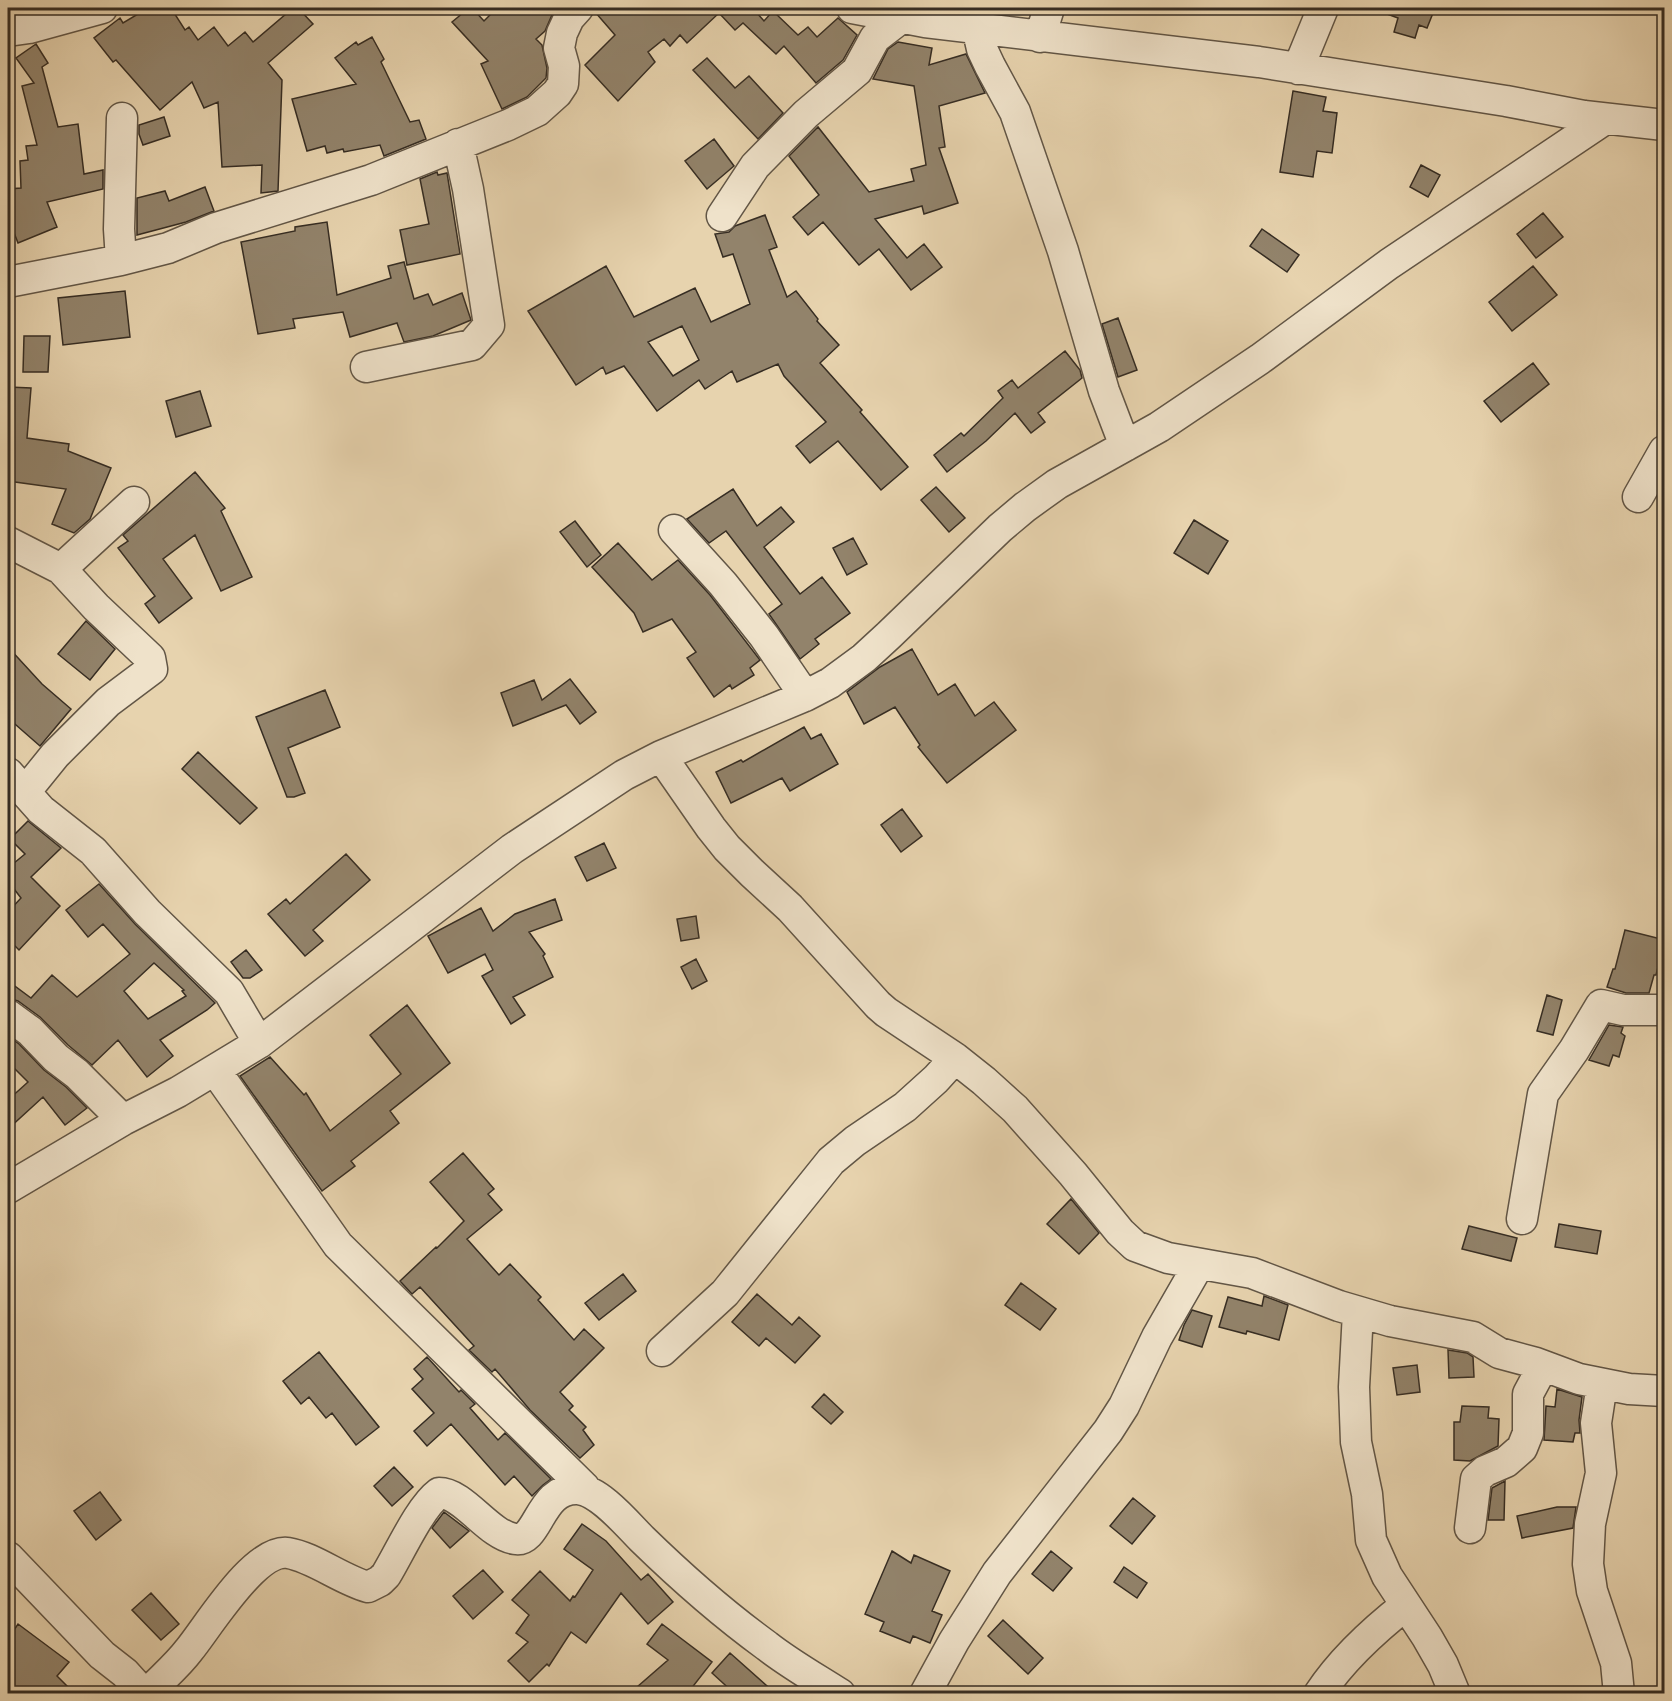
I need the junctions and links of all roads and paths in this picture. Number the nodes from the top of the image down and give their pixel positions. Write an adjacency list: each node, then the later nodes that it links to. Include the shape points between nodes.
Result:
1 (102, 8): 8 (street)
2 (578, 8): 14 (street, via 562,33 564,76 557,93 537,111)
3 (852, 8): 6 (street)
4 (1049, 8): 9 (street)
5 (1323, 8): 10 (street)
6 (892, 14): 7 (street); 15 (street, via 857,71 806,114 755,166)
7 (977, 27): 9 (street); 19 (street, via 982,49 1015,112 1063,251 1104,392)
8 (8, 31)
9 (1040, 37): 10 (street)
10 (1298, 69): 12 (street)
11 (122, 118): 16 (street)
12 (1605, 119): 13 (street); 19 (street, via 1389,264 1260,359)
13 (1665, 125)
14 (458, 144): 16 (street, via 371,180); 18 (street, via 489,325 472,345)
15 (722, 216)
16 (121, 260): 17 (street)
17 (8, 282)
18 (366, 367)
19 (1125, 446): 26 (street, via 1025,507 864,658)
20 (1665, 451): 21 (street)
21 (1638, 497)
22 (134, 502): 25 (street)
23 (674, 530): 26 (street, via 723,584)
24 (8, 542): 25 (street)
25 (61, 569): 28 (street, via 150,658 152,669 108,702 55,755)
26 (805, 696): 27 (street)
27 (661, 756): 31 (street, via 594,793 512,849); 32 (street, via 727,848 790,908 878,1005)
28 (16, 783): 31 (street, via 56,823 93,851 147,912 229,992)
29 (1665, 1010): 36 (street, via 1623,1010 1600,1005 1543,1094)
30 (8, 1015): 34 (street, via 30,1031)
31 (259, 1042): 33 (street)
32 (955, 1058): 37 (street, via 1015,1109 1128,1241 1154,1254); 39 (street, via 905,1107 831,1161 725,1293)
33 (215, 1070): 34 (street); 43 (street, via 338,1245)
34 (123, 1120): 35 (street)
35 (8, 1188)
36 (1522, 1219)
37 (1199, 1264): 38 (street, via 1252,1274); 49 (street, via 1157,1337 1124,1406 997,1573)
38 (1358, 1312): 40 (street, via 1473,1337 1499,1353); 46 (street, via 1354,1367 1356,1442 1367,1494 1371,1540)
39 (662, 1351)
40 (1543, 1366): 41 (street); 44 (street, via 1528,1394 1528,1433 1522,1448 1476,1479)
41 (1602, 1384): 42 (street); 52 (street, via 1596,1423 1601,1473 1590,1524 1588,1564 1592,1591 1616,1663)
42 (1665, 1391)
43 (584, 1490): 47 (street, via 566,1491 555,1497 532,1531 518,1540 495,1529 452,1496 439,1493 431,1498 386,1575 368,1587 299,1556 271,1556 236,1587 188,1652); 48 (street, via 611,1508 673,1568 751,1634)
44 (1470, 1528)
45 (8, 1557): 47 (street)
46 (1406, 1605): 50 (street, via 1371,1633); 51 (street, via 1443,1665)
47 (146, 1694)
48 (840, 1694)
49 (925, 1694)
50 (1319, 1694)
51 (1455, 1694)
52 (1619, 1694)

